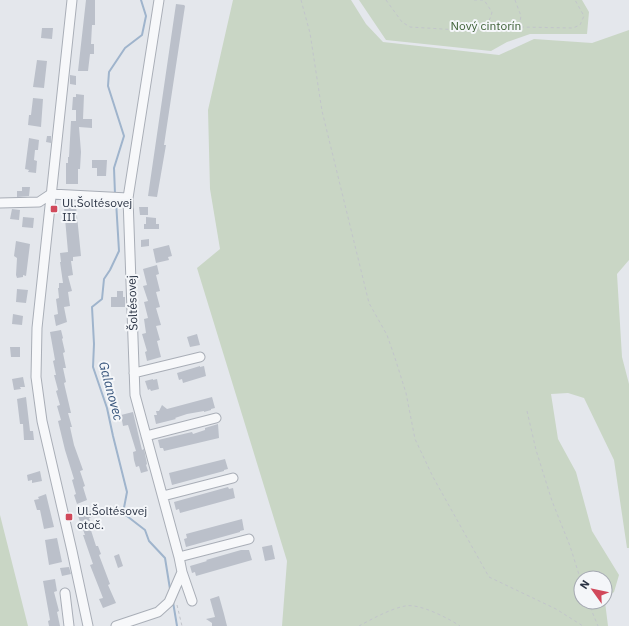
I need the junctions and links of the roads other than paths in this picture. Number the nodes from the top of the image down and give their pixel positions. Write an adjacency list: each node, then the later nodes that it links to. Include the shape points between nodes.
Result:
1 (72, 0): 3 (street)
2 (159, 0): 4 (street, Šoltésovej)
3 (51, 194): 4 (street); 5 (street, via 39,202); 18 (street, via 37,328 36,377 42,421)
4 (128, 198): 7 (street, Šoltésovej)
5 (0, 203)
6 (200, 357): 7 (street)
7 (134, 373): 9 (street, Šoltésovej, via 135,395)
8 (216, 418): 9 (street)
9 (146, 436): 11 (street, Šoltésovej)
10 (233, 478): 11 (street)
11 (163, 496): 13 (street, Šoltésovej)
12 (249, 539): 13 (street)
13 (179, 557): 14 (street, Šoltésovej)
14 (182, 572): 16 (street, Šoltésovej); 19 (street, via 169,602 158,612)
15 (66, 593): 17 (street)
16 (192, 601)
17 (68, 626)
18 (88, 626)
19 (116, 626)

